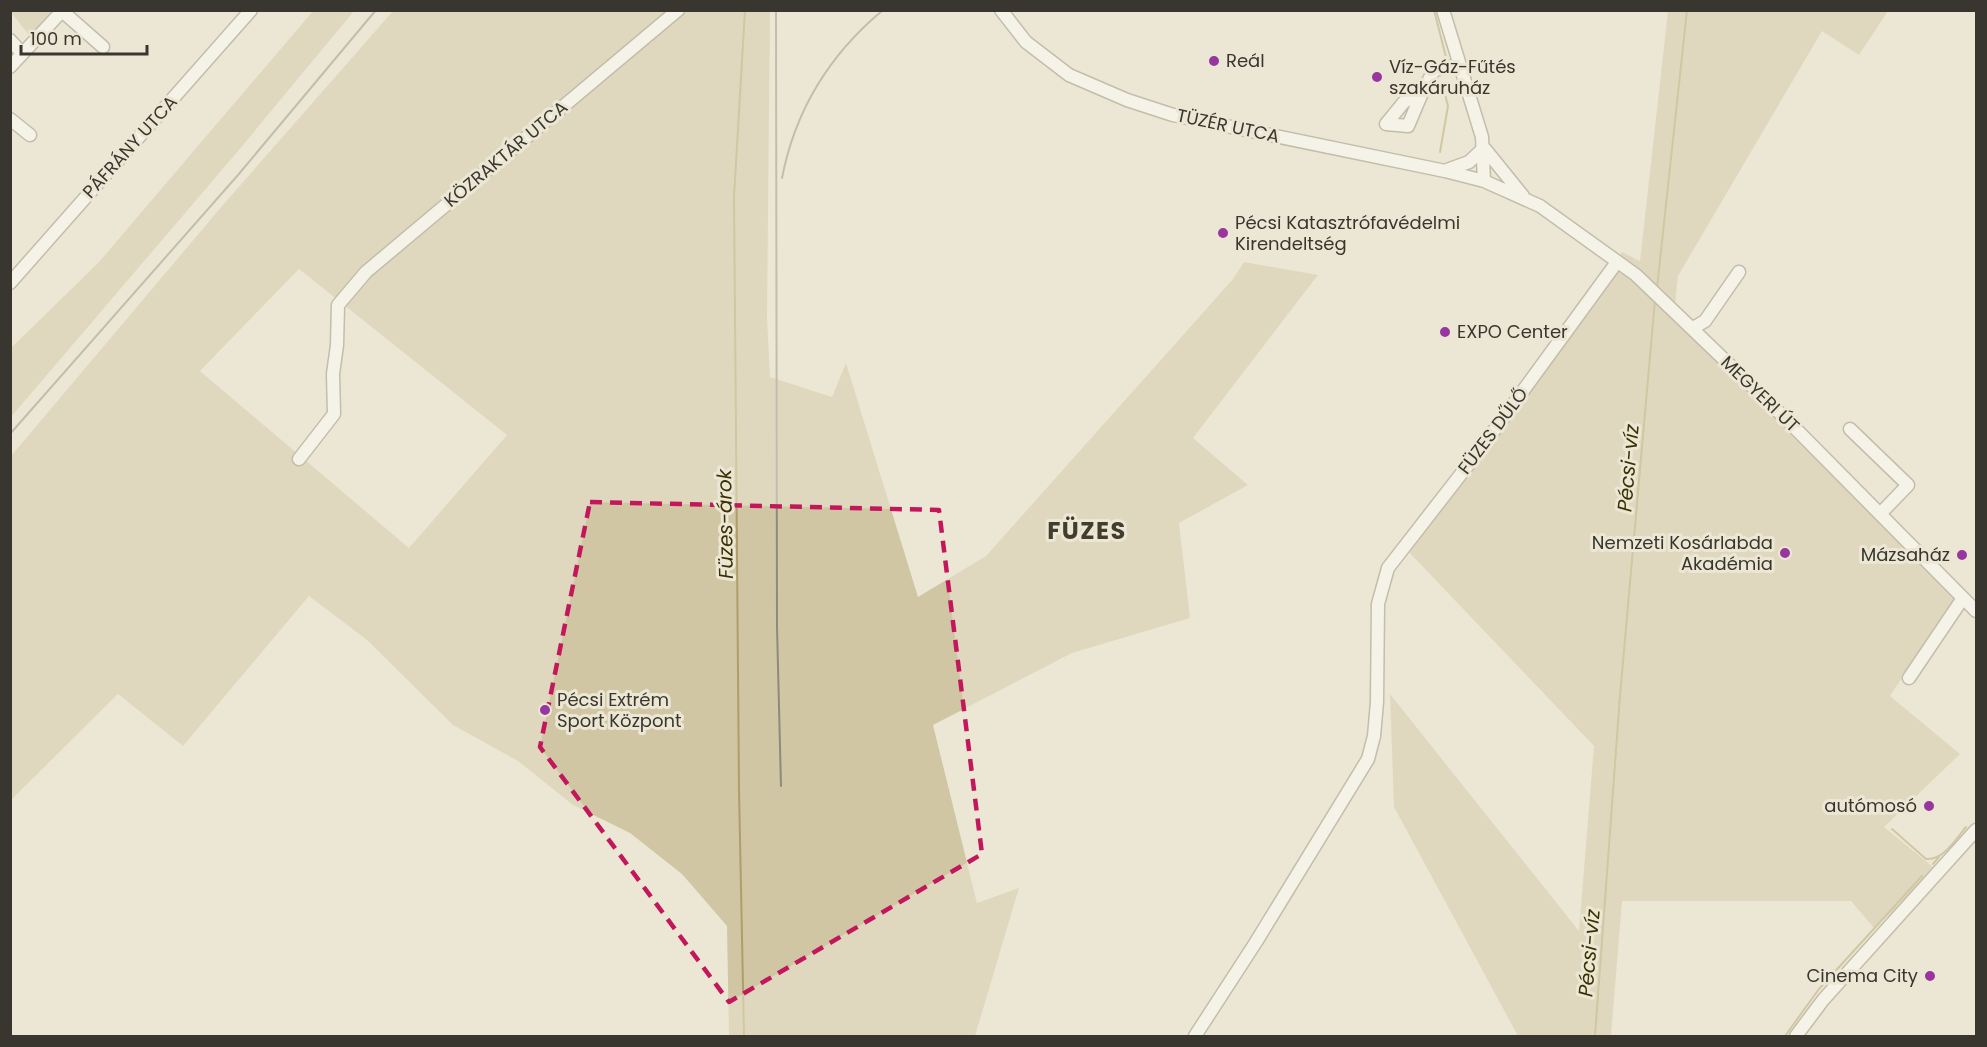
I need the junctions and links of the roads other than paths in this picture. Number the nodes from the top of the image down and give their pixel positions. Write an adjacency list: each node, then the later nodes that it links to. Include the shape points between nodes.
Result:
1 (251, 10): 23 (street, PÁFRÁNY UTCA)
2 (678, 10): 26 (street, KÖZRAKTÁR UTCA, via 366,272 339,303 334,414)
3 (1001, 10): 15 (street, TÜZÉR UTCA, via 1026,42 1069,75 1127,100 1173,115)
4 (1443, 10): 9 (street, MEGYERI ÚT)
5 (63, 11): 7 (street); 8 (street)
6 (10, 40): 8 (street)
7 (103, 47)
8 (22, 53): 10 (street)
9 (1459, 65): 11 (street, via 1434,70); 14 (street, MEGYERI ÚT)
10 (10, 67)
11 (1422, 93)
12 (10, 119): 13 (street)
13 (30, 135)
14 (1484, 148): 15 (street, via 1469,162); 16 (street, MEGYERI ÚT); 17 (street, MEGYERI ÚT)
15 (1445, 171): 16 (street, TÜZÉR UTCA)
16 (1484, 181): 17 (street, MEGYERI ÚT)
17 (1526, 199): 18 (street, MEGYERI ÚT)
18 (1587, 239): 19 (street, MEGYERI ÚT); 22 (street)
19 (1617, 262): 21 (street, MEGYERI ÚT); 22 (street, FÜZES DŰLŐ)
20 (1739, 272): 24 (street, via 1704,321)
21 (1636, 275): 22 (street); 24 (street, MEGYERI ÚT)
22 (1606, 277): 32 (street, FÜZES DŰLŐ, via 1388,568 1378,604 1377,702 1368,759)
23 (10, 283)
24 (1693, 328): 27 (street, MEGYERI ÚT)
25 (1850, 429): 27 (street, via 1908,485)
26 (298, 459)
27 (1880, 514): 28 (street, MEGYERI ÚT)
28 (1963, 598): 29 (street, MEGYERI ÚT); 30 (street)
29 (1977, 611)
30 (1909, 678)
31 (1977, 830): 33 (street, via 1822,999)
32 (1195, 1036)
33 (1796, 1036)

